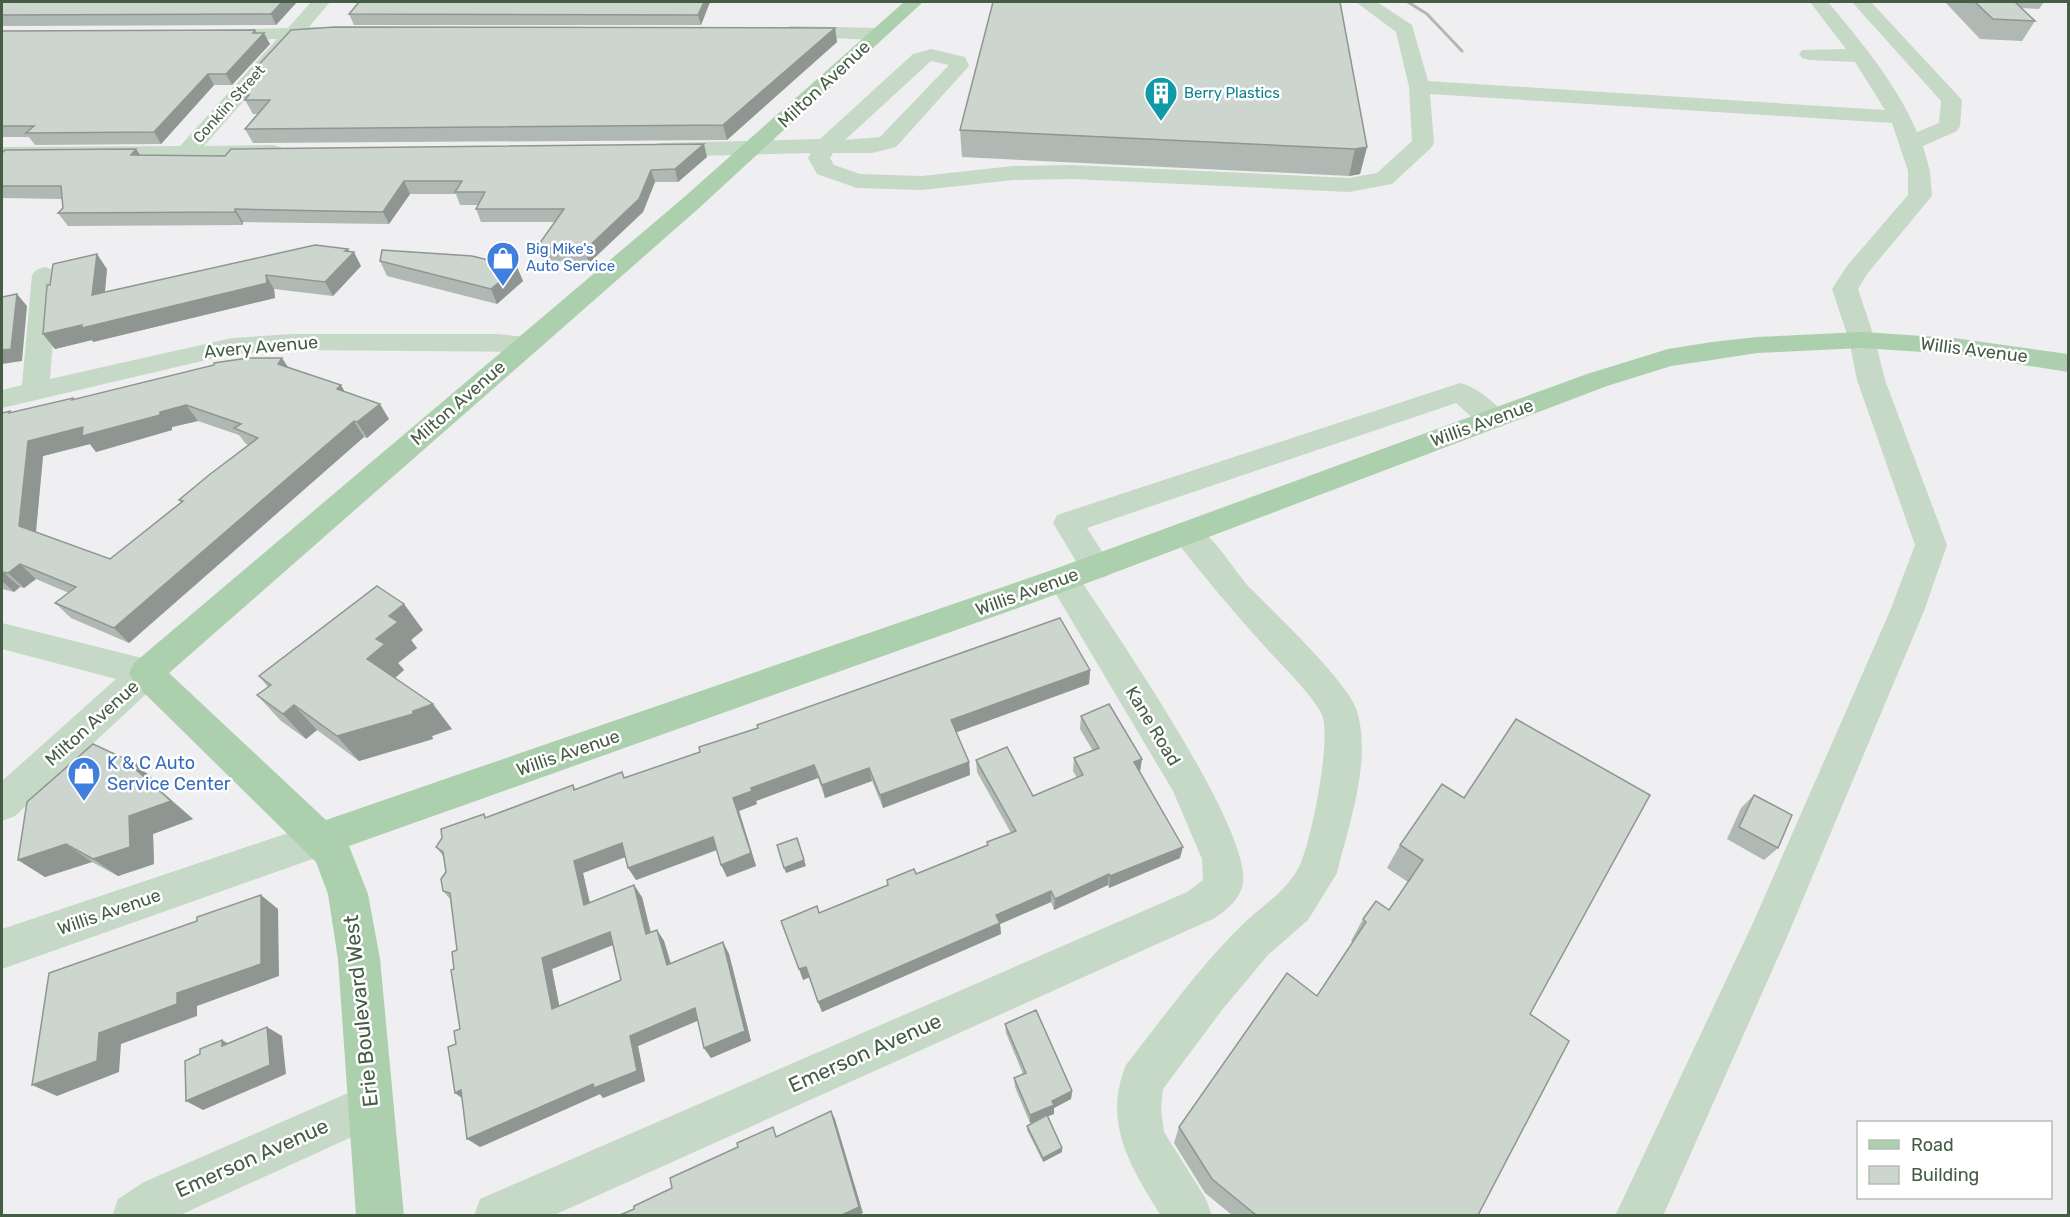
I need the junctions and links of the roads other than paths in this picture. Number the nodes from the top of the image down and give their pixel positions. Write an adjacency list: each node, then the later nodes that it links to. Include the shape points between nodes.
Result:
1 (321, 2): 7 (street, Conklin Street)
2 (914, 2): 10 (main road, Milton Avenue)
3 (1365, 2): 13 (street, via 1405,29)
4 (1819, 2): 12 (street)
5 (1861, 2): 15 (street, via 1953,100 1949,126)
6 (766, 32): 10 (street)
7 (292, 33): 8 (street); 9 (street); 20 (street, Conklin Street)
8 (352, 33)
9 (199, 34)
10 (878, 34): 17 (main road, Milton Avenue)
11 (1809, 54): 12 (street)
12 (1862, 56): 14 (street)
13 (1419, 87): 14 (street); 16 (street, via 1423,143 1384,179 1349,185 1073,172 1013,173 922,183 857,181 825,169 819,158)
14 (1899, 117): 15 (street)
15 (1910, 144): 23 (street, via 1921,183 1920,196 1845,289)
16 (826, 146): 16 (street, via 888,142 960,63 931,55 920,58); 17 (street)
17 (753, 149): 18 (street); 24 (main road, Milton Avenue)
18 (633, 150)
19 (299, 152): 20 (street)
20 (186, 153): 21 (street)
21 (2, 154)
22 (45, 275): 26 (street)
23 (1862, 340): 25 (main road, Willis Avenue, via 1987,350); 28 (main road, Willis Avenue, via 1757,345 1668,358); 43 (street, via 1871,380 1931,545 1767,937)
24 (527, 344): 26 (street, Avery Avenue, via 318,342 232,346); 33 (main road, Milton Avenue)
25 (2068, 363)
26 (35, 390): 27 (street, Avery Avenue)
27 (2, 399)
28 (1494, 419): 29 (main road, Willis Avenue); 30 (street, via 1460,392 1068,523)
29 (1187, 533): 30 (main road, Willis Avenue); 42 (street, via 1339,710 1344,740 1338,789 1317,873 1294,907 1254,941 1215,986 1142,1081 1138,1108 1142,1136)
30 (1096, 567): 31 (main road, Willis Avenue)
31 (1063, 579): 35 (main road, Willis Avenue); 36 (street, Kane Road, via 1167,746 1218,841)
32 (2, 636): 33 (street)
33 (146, 674): 34 (street, Milton Avenue); 35 (main road, Erie Boulevard West)
34 (2, 804)
35 (321, 839): 37 (street, Willis Avenue); 38 (main road, Erie Boulevard West, via 332,850 348,894 359,959)
36 (1224, 881): 41 (street, Emerson Avenue, via 1219,892 1201,905)
37 (2, 950)
38 (371, 1105): 39 (street, Emerson Avenue, via 161,1199); 40 (main road, Erie Boulevard West)
39 (135, 1215)
40 (380, 1215)
41 (497, 1215)
42 (1188, 1215)
43 (1638, 1215)

